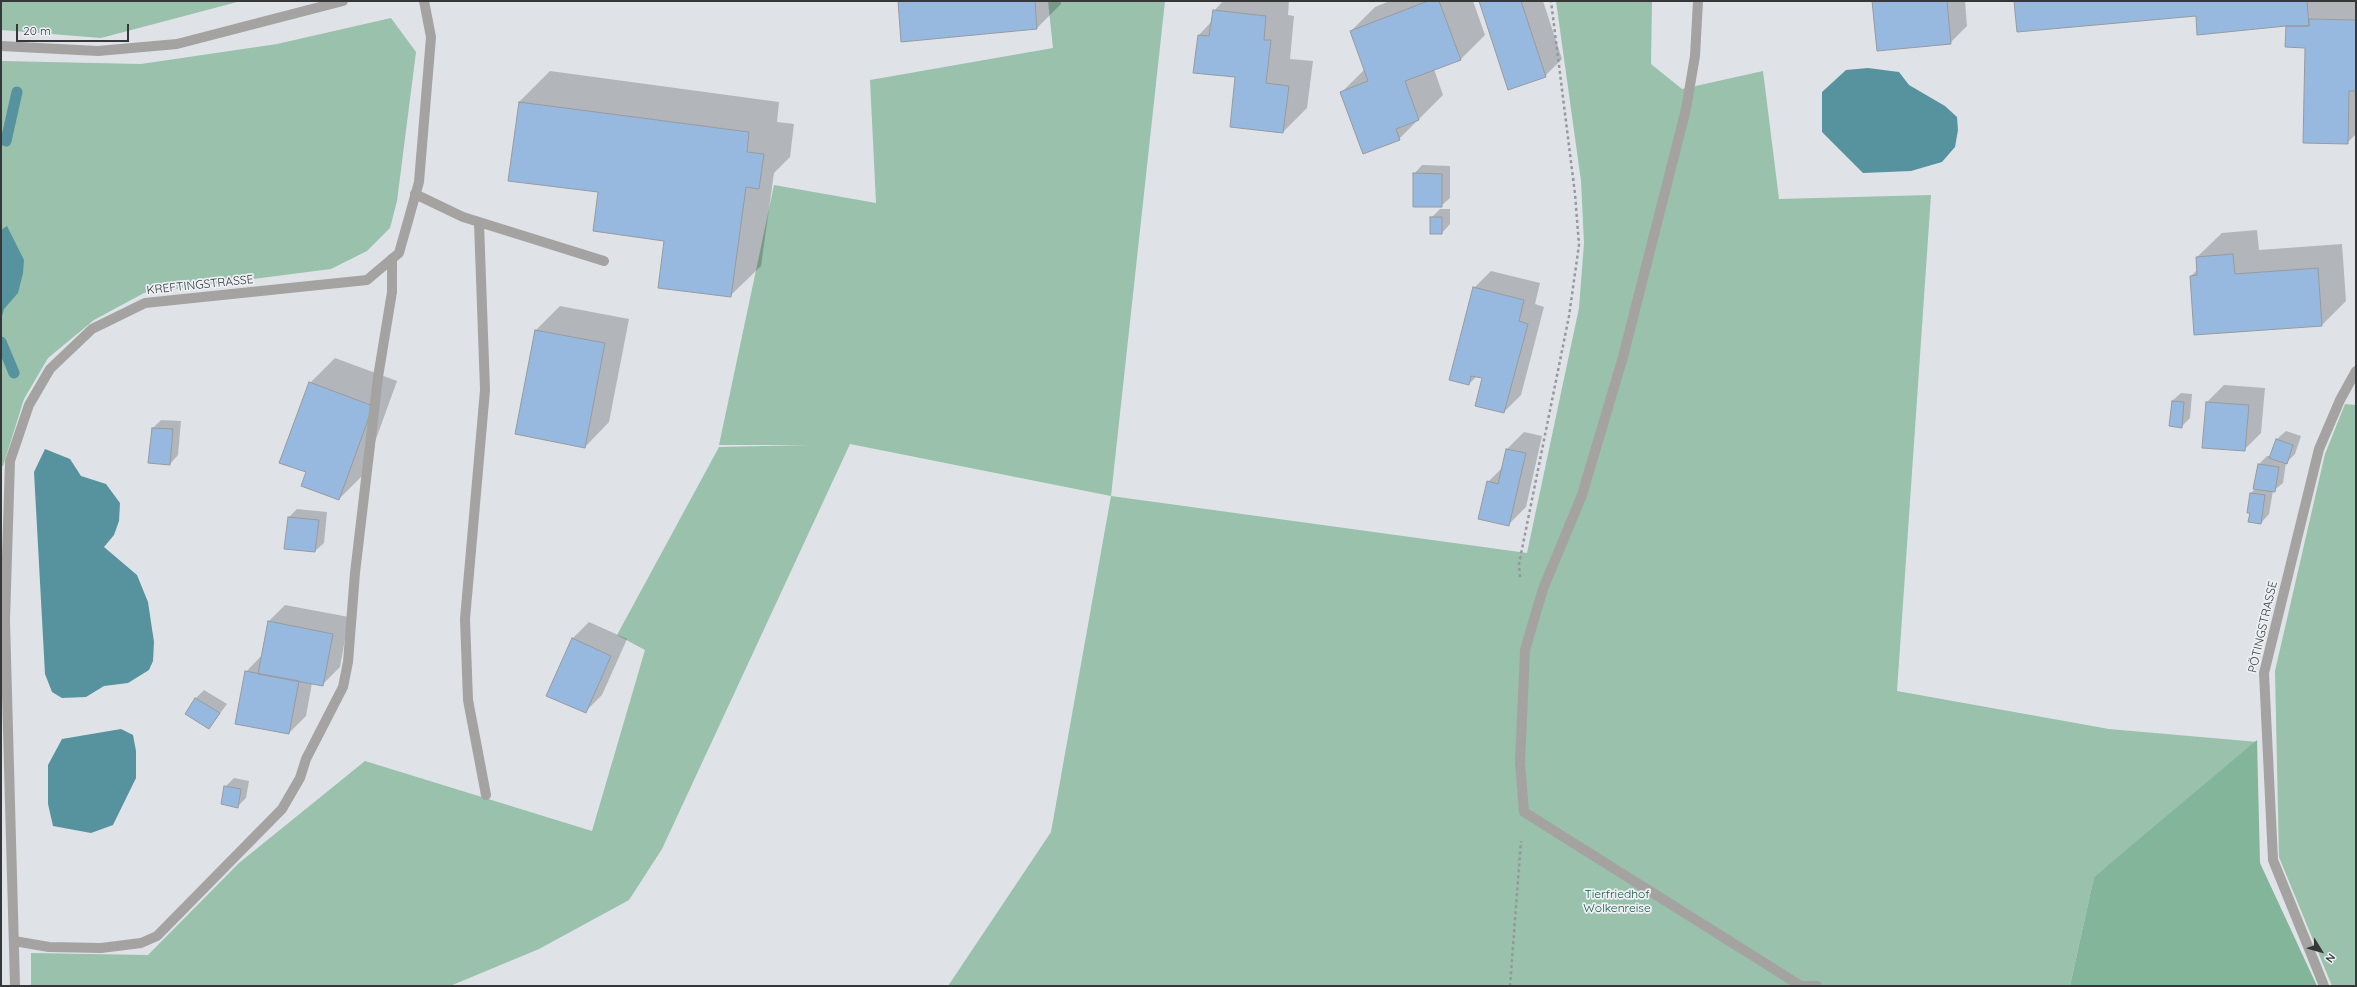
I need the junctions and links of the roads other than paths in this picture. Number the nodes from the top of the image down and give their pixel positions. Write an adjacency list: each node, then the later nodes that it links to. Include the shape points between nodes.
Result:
1 (344, 1): 4 (street, via 177,44 98,51)
2 (424, 1): 5 (street, KREFTINGSTRASSE, via 431,37 419,182)
3 (1698, 1): 13 (street, via 1695,56 1686,110 1623,356 1582,495 1543,589 1525,650 1520,763 1524,812 1801,986)
4 (1, 46)
5 (415, 194): 6 (street); 7 (street, KREFTINGSTRASSE, via 399,253)
6 (479, 222): 8 (street); 10 (street, via 485,390 465,619 468,700)
7 (392, 259): 11 (street, via 392,292 378,377 354,572 348,662 343,687 306,759 300,778 282,809 157,936 141,943 100,948 50,947); 11 (street, KREFTINGSTRASSE, via 367,280 145,303 92,329 50,369 29,405 10,461 4,620)
8 (604, 261)
9 (2356, 371): 14 (street, PÖTINGSTRASSE, via 2340,400 2319,449 2264,673 2273,860)
10 (486, 795)
11 (14, 941): 12 (street, KREFTINGSTRASSE)
12 (15, 986)
13 (1817, 986)
14 (2324, 986)

